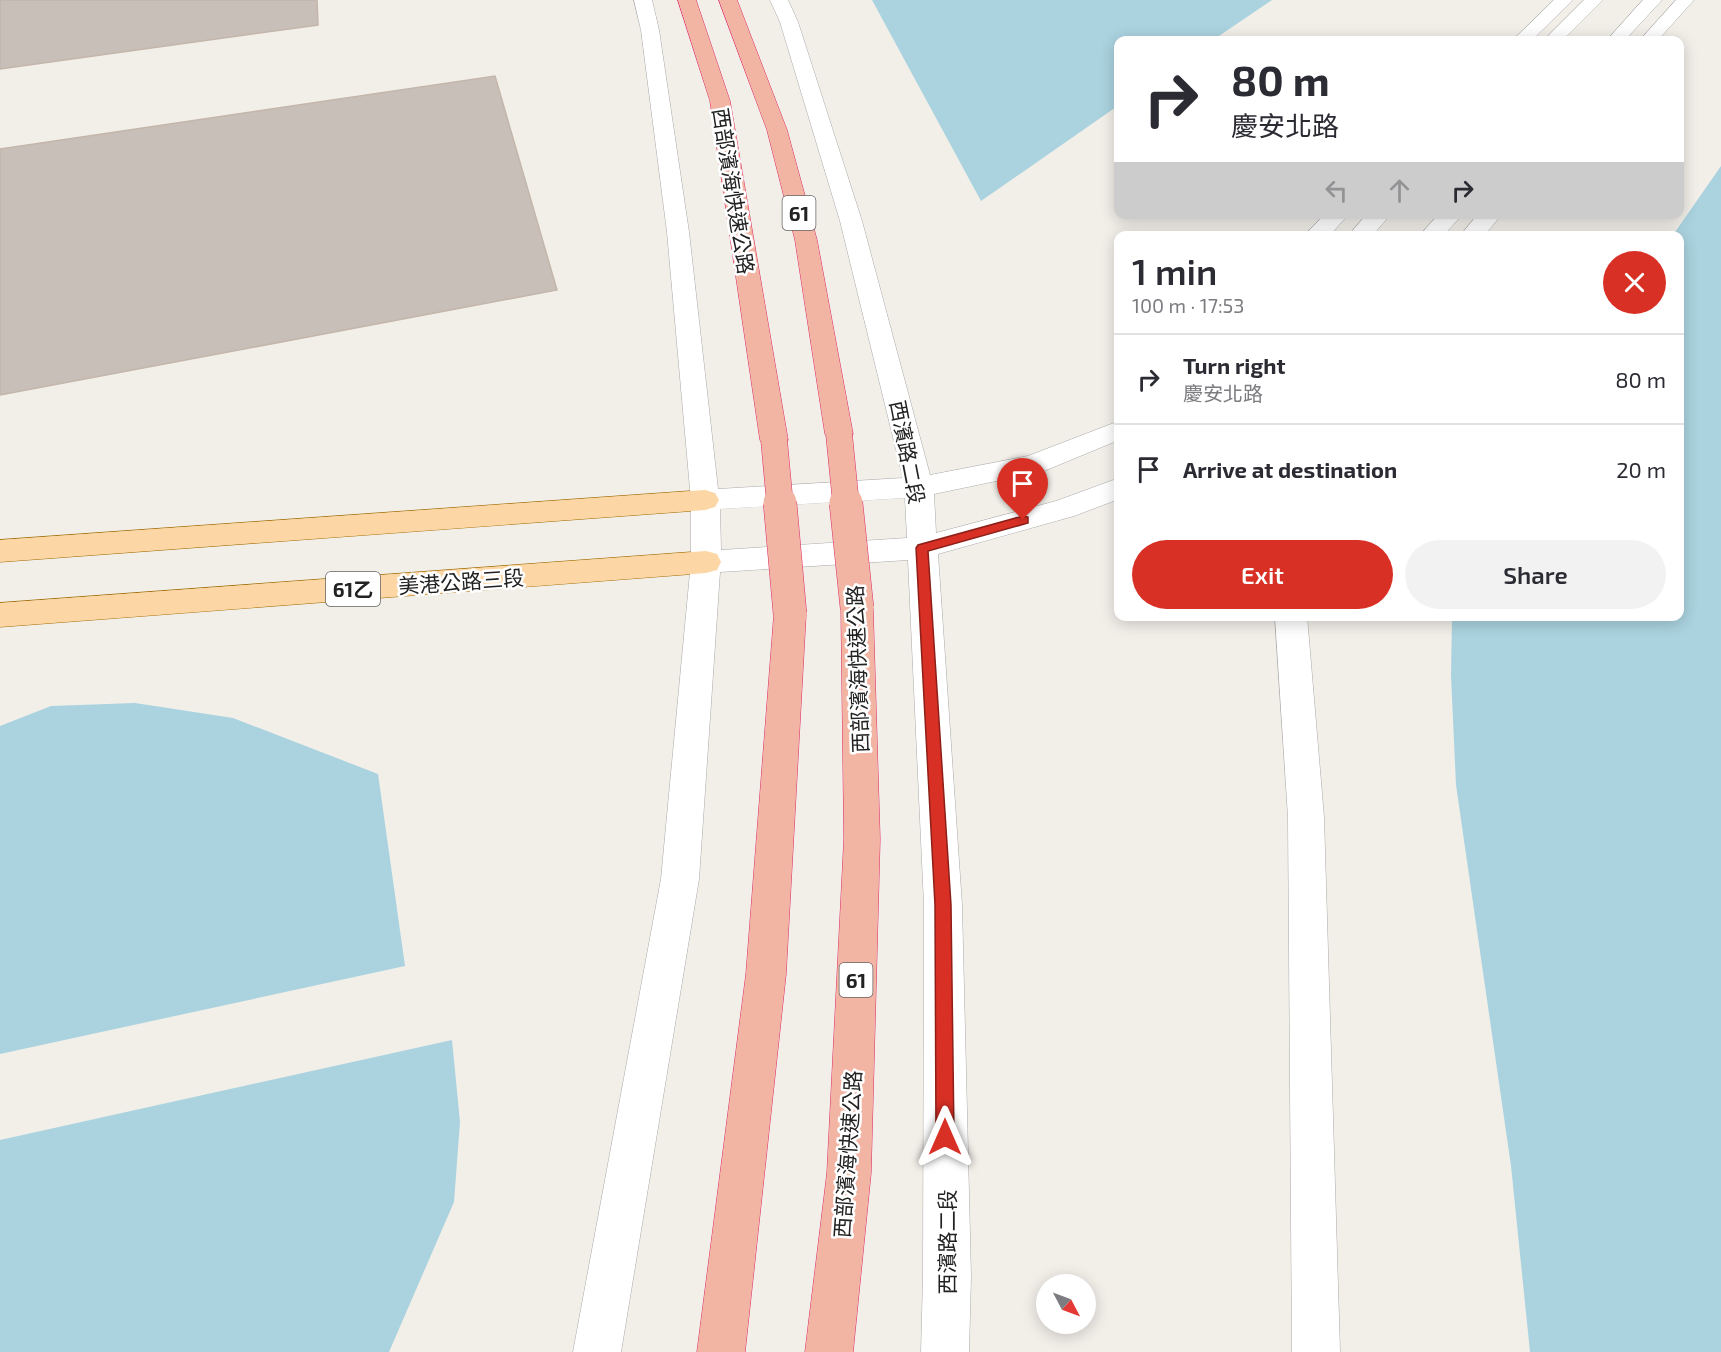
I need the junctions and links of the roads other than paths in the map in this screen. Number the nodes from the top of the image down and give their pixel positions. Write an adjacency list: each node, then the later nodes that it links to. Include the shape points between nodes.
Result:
1 (643, 0): 24 (street, via 678,232)
2 (687, 0): 31 (highway, 西部濱海快速公路, bridge, via 720,101 774,440 790,615 766,974)
3 (728, 0): 32 (highway, 西部濱海快速公路 / 61, bridge, via 777,130 806,240 839,434 857,608 862,839 856,1006 849,1173)
4 (779, 0): 22 (street, 西濱路二段, via 850,221)
5 (1564, 0): 9 (street)
6 (1594, 0): 10 (street)
7 (1653, 0): 11 (street)
8 (1685, 0): 12 (street)
9 (1526, 36)
10 (1557, 36)
11 (1620, 36)
12 (1653, 36)
13 (1333, 219): 17 (street)
14 (1375, 219): 18 (street)
15 (1447, 219): 19 (street)
16 (1487, 219): 20 (street)
17 (1320, 231)
18 (1364, 231)
19 (1435, 231)
20 (1476, 231)
21 (1114, 432): 22 (street, via 1034,464)
22 (919, 487): 24 (street); 25 (street, 西濱路二段)
23 (1114, 490): 25 (street, via 1064,509)
24 (705, 500): 26 (main road); 27 (street)
25 (922, 548): 27 (street); 33 (street, 西濱路二段, via 943,905)
26 (0, 551)
27 (706, 562): 28 (main road, 美港公路三段 / 61乙); 30 (street, via 680,879)
28 (0, 615)
29 (1291, 621): 34 (street, via 1306,817)
30 (597, 1352)
31 (721, 1352)
32 (829, 1352)
33 (945, 1352)
34 (1316, 1352)

